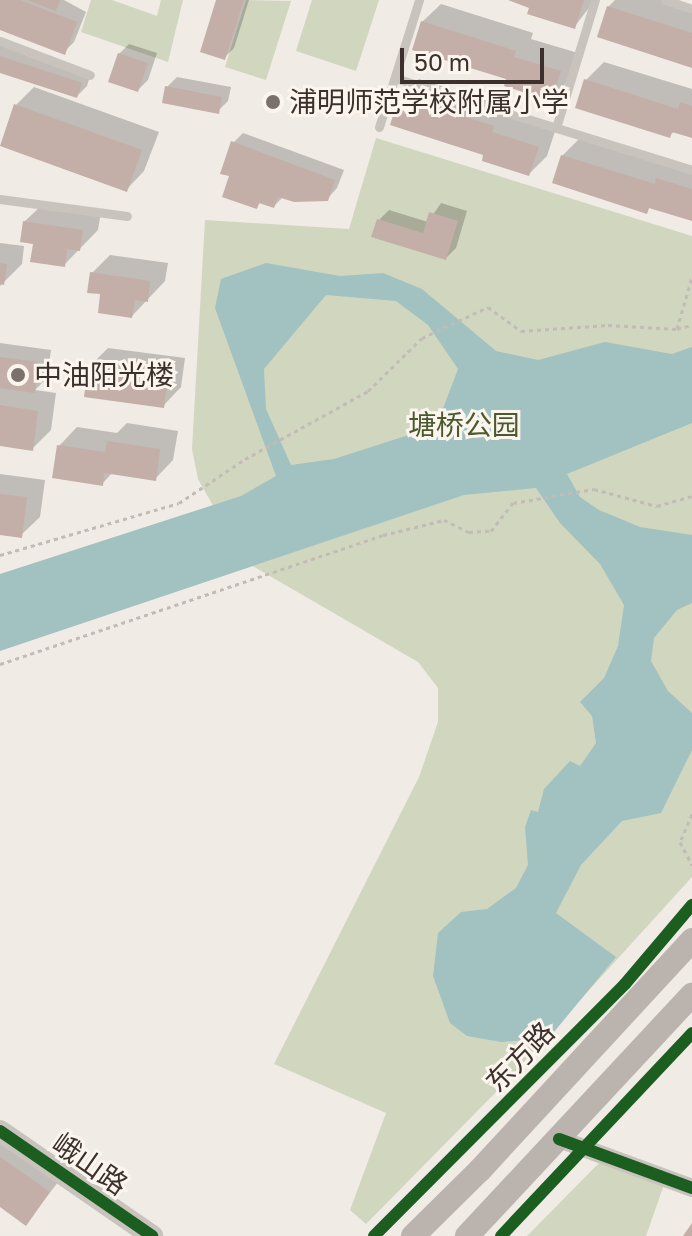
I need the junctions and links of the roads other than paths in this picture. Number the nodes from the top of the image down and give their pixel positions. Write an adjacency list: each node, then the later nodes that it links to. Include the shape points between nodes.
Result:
1 (419, 0): 7 (lane)
2 (595, 0): 9 (lane)
3 (665, 0): 4 (lane)
4 (692, 9)
5 (0, 41): 6 (lane)
6 (90, 75)
7 (395, 78): 8 (lane); 9 (lane)
8 (379, 127)
9 (556, 128): 10 (lane)
10 (692, 170)
11 (0, 199): 12 (lane)
12 (127, 216)
13 (692, 940): 19 (main road, 东方路)
14 (692, 995): 16 (main road)
15 (0, 1131): 18 (street, 峨山路)
16 (559, 1139): 17 (street); 20 (main road)
17 (692, 1188)
18 (152, 1236)
19 (413, 1236)
20 (467, 1236)

